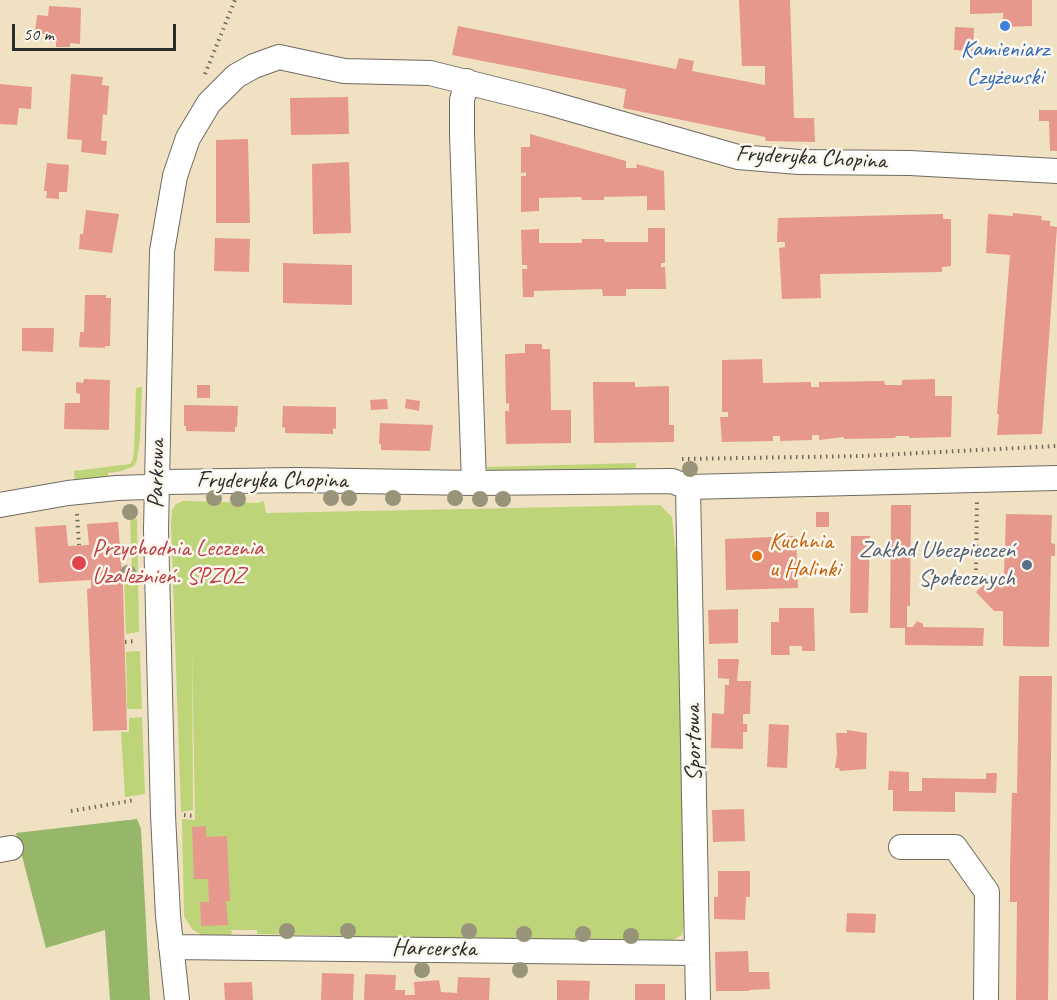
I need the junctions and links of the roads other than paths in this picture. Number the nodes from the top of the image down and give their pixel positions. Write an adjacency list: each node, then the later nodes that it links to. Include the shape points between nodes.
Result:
1 (236, 76): 2 (street, Fryderyka Chopina, via 279,57 344,71 430,73); 6 (street, Parkowa, via 209,103 188,138 175,176 162,250)
2 (467, 81): 3 (street, Fryderyka Chopina, via 738,157); 5 (street, via 462,100 462,134)
3 (1057, 171)
4 (1057, 478): 7 (street, Fryderyka Chopina)
5 (474, 483): 6 (street, Fryderyka Chopina, via 297,480); 7 (street, Fryderyka Chopina, via 672,481)
6 (156, 485): 8 (street, Fryderyka Chopina, via 68,493); 10 (street, Parkowa, via 163,815)
7 (688, 487): 11 (street, Sportowa)
8 (0, 505)
9 (901, 847): 14 (street, via 955,847 987,892)
10 (171, 947): 11 (street, Harcerska); 12 (street, Parkowa)
11 (698, 953): 13 (street, Sportowa)
12 (177, 1000)
13 (698, 1000)
14 (986, 1000)

